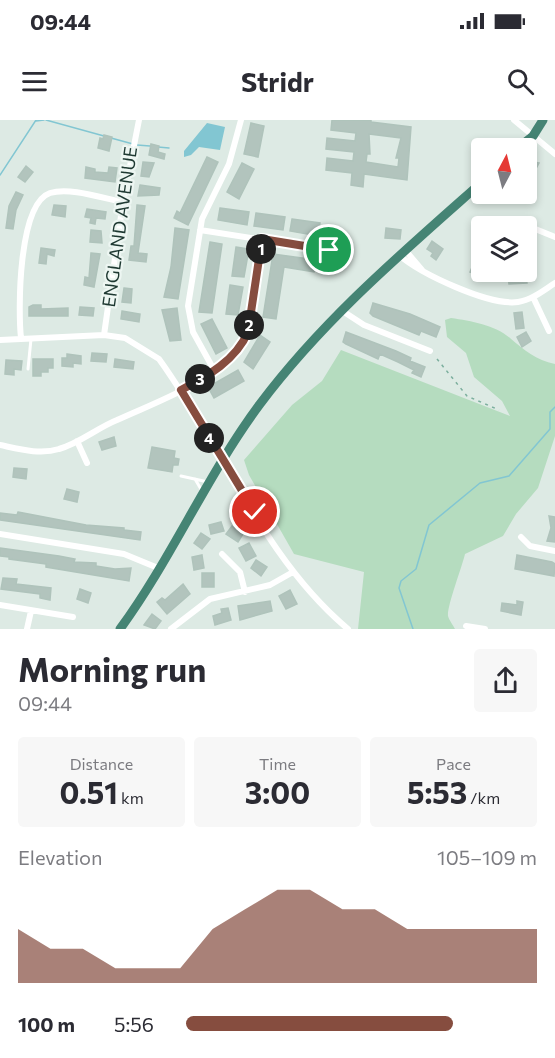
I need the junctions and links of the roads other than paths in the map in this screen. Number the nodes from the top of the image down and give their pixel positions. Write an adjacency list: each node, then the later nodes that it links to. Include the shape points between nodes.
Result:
1 (139, 120): 9 (street, ENGLAND AVENUE)
2 (241, 120): 10 (street, via 236,147)
3 (514, 120): 5 (street)
4 (543, 120): 5 (highway)
5 (533, 136): 6 (highway); 7 (street)
6 (530, 138)
7 (555, 154)
8 (471, 192): 15 (highway)
9 (123, 202): 20 (street, ENGLAND AVENUE); 22 (street, via 59,192 41,199 21,263)
10 (200, 230): 13 (street); 26 (street, via 189,315 200,347)
11 (537, 230): 12 (street)
12 (555, 237)
13 (262, 239): 14 (street); 26 (street, via 248,332 236,354)
14 (329, 250)
15 (402, 253): 17 (street, via 414,268 494,300 520,302); 18 (highway)
16 (555, 283): 17 (street)
17 (533, 297): 19 (street)
18 (341, 310): 24 (street, via 364,326); 30 (highway, via 302,351 259,406)
19 (549, 330)
20 (104, 335): 21 (street); 27 (street, via 125,338 144,347 159,358)
21 (32, 337): 22 (street); 25 (lane)
22 (21, 338): 23 (street)
23 (0, 340)
24 (430, 351)
25 (28, 369)
26 (214, 370): 27 (street)
27 (181, 390): 28 (street); 30 (street)
28 (77, 441): 29 (street, via 46,452); 31 (street)
29 (0, 446)
30 (223, 462): 34 (highway); 41 (street)
31 (87, 463)
32 (181, 476): 33 (lane)
33 (195, 480): 34 (lane); 35 (lane)
34 (210, 482): 35 (highway)
35 (203, 494): 40 (highway)
36 (0, 534): 40 (street, via 124,554)
37 (521, 537): 38 (street, via 530,546)
38 (555, 551)
39 (222, 554): 42 (street, via 240,573)
40 (158, 568): 48 (highway)
41 (293, 572): 42 (street, via 270,585); 50 (street)
42 (245, 592): 49 (street, via 210,599)
43 (0, 605): 44 (street)
44 (31, 611): 45 (street); 47 (street)
45 (73, 617)
46 (466, 626): 51 (street)
47 (27, 629)
48 (120, 629)
49 (171, 629)
50 (348, 629)
51 (485, 629)

